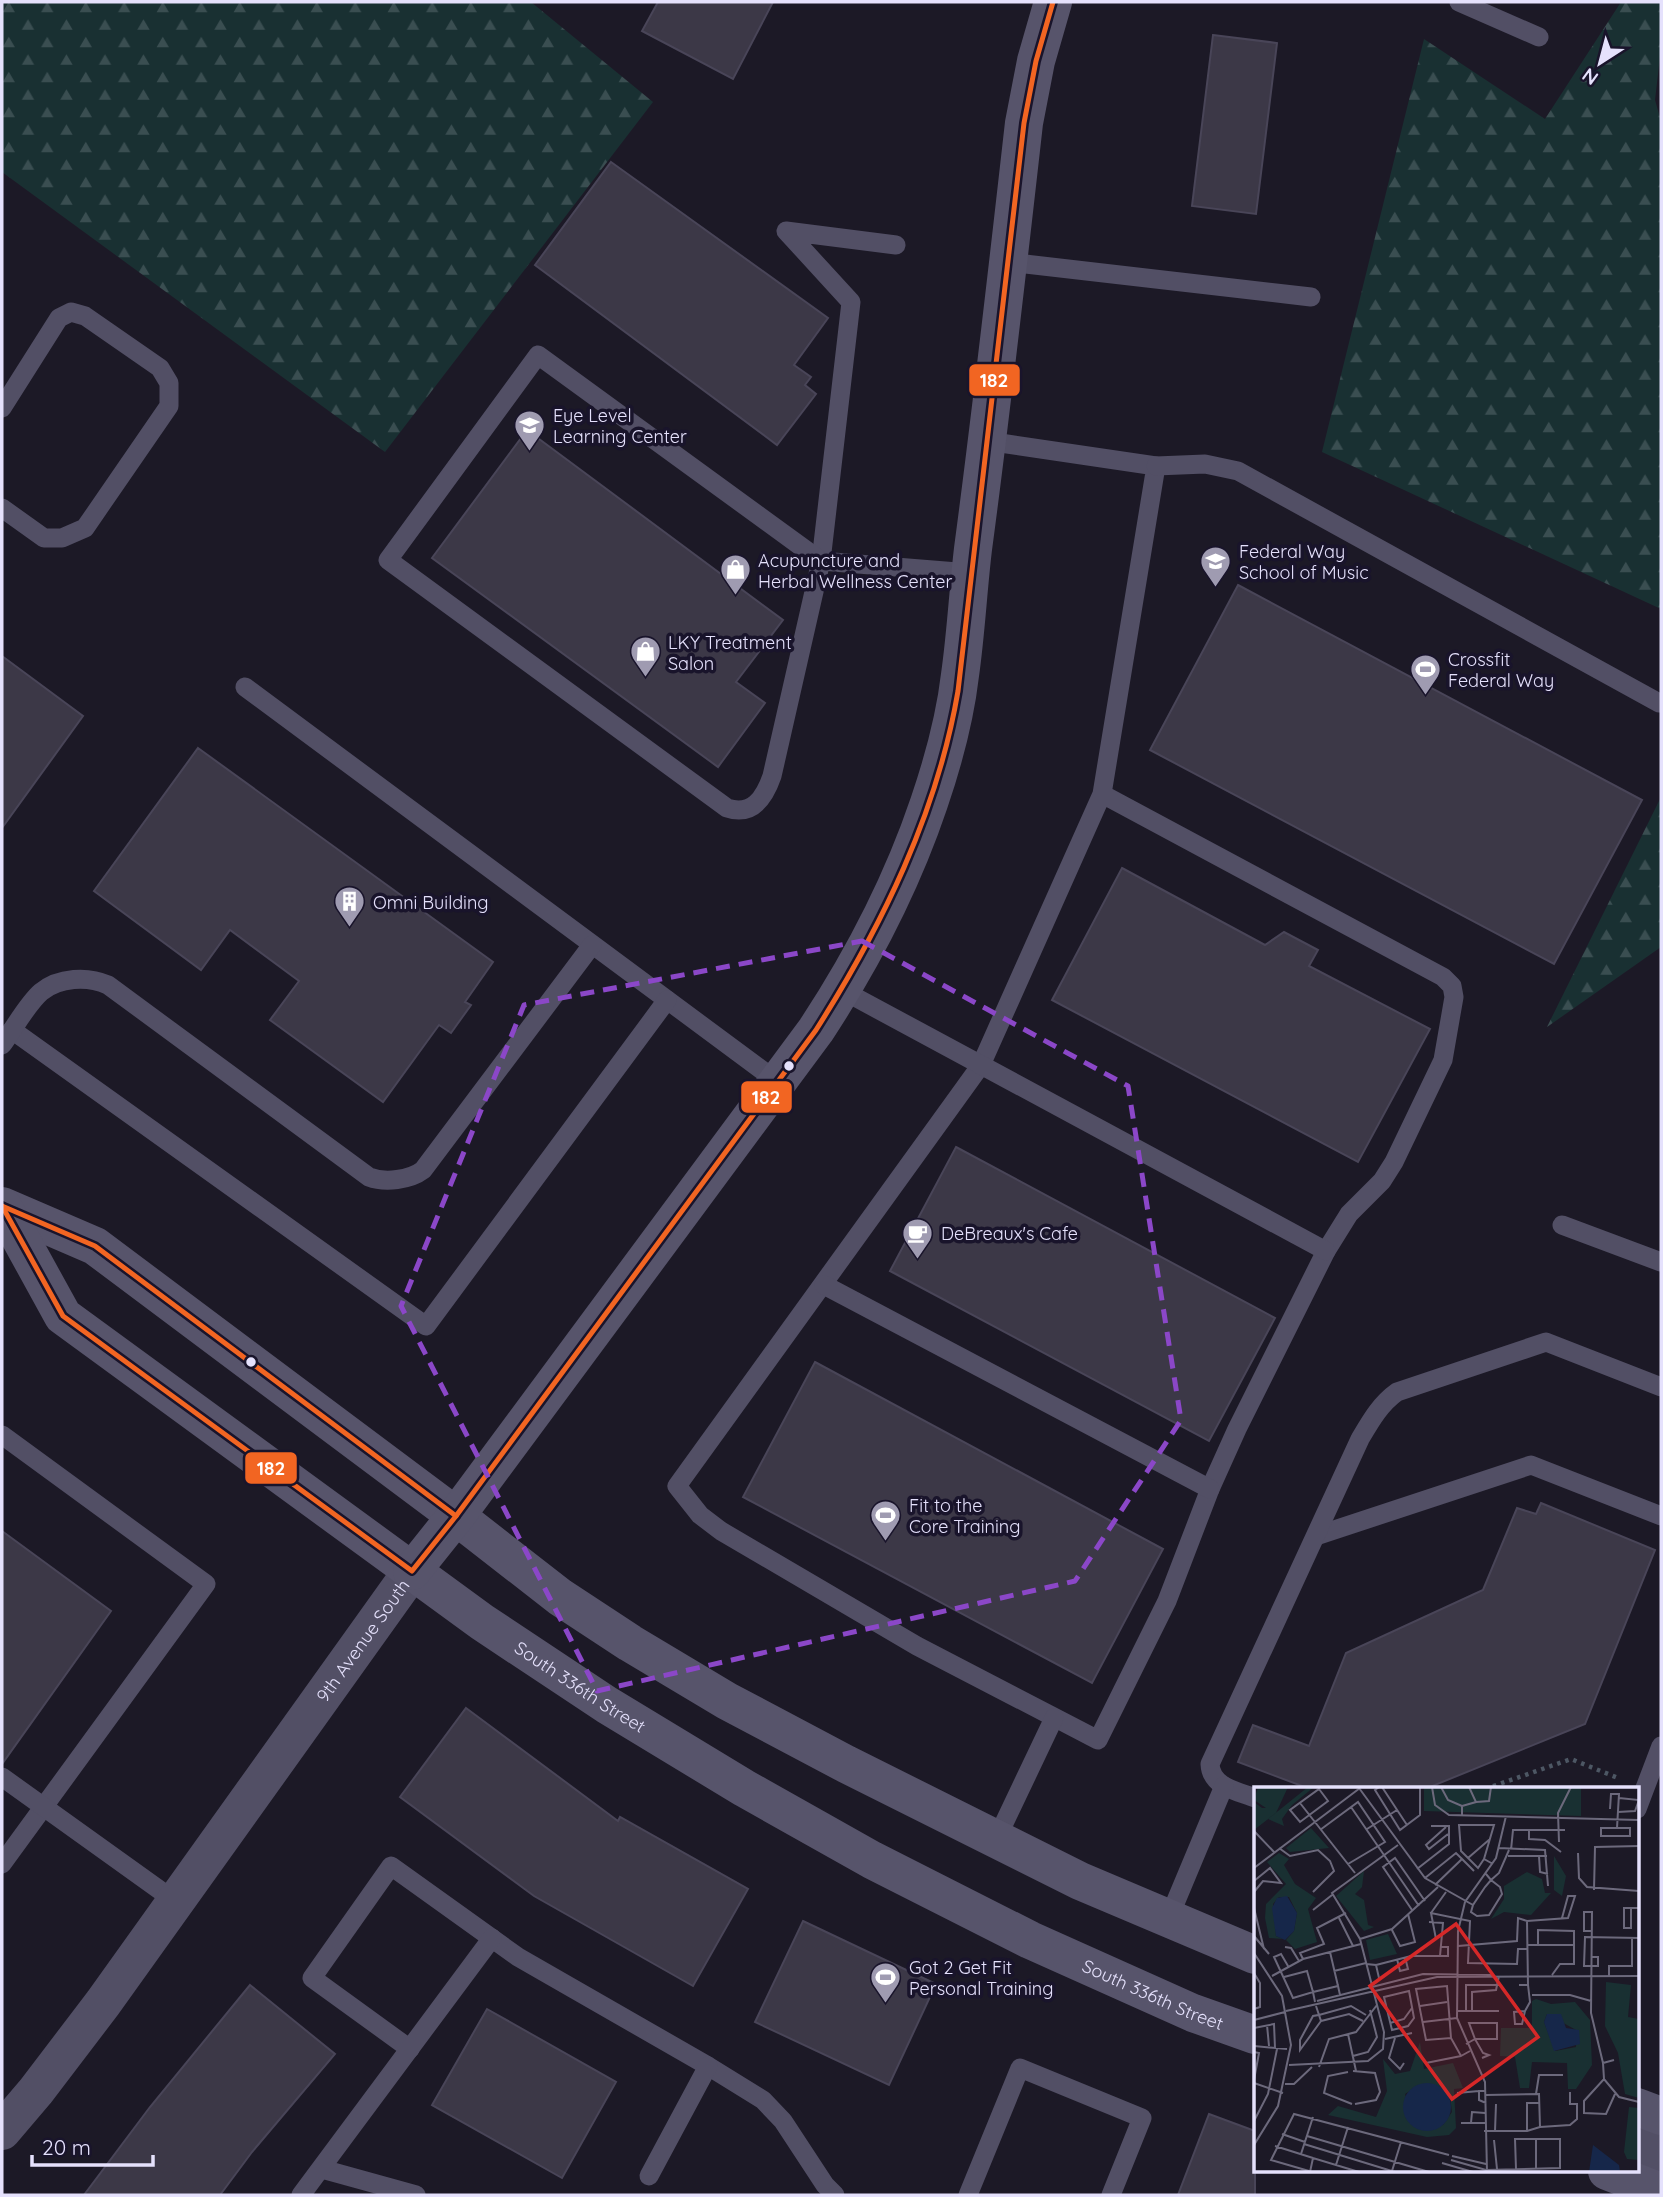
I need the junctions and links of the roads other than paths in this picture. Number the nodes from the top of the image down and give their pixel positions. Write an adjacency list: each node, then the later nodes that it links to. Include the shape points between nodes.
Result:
1 (1053, 2): 5 (main road, 9th Avenue South, via 1024,123)
2 (1459, 2): 3 (lane)
3 (1539, 37)
4 (896, 245): 11 (lane, via 786,231 851,302)
5 (1008, 262): 6 (lane); 8 (main road, 9th Avenue South)
6 (1311, 297)
7 (2, 408): 10 (lane, via 59,318 71,312 85,316 160,368 169,383 169,406 85,528 62,538 44,538)
8 (987, 441): 9 (lane); 12 (main road, 9th Avenue South)
9 (1156, 466): 14 (lane, via 1205,464 1238,471); 15 (lane)
10 (2, 508)
11 (821, 561): 11 (lane, via 772,776 754,806 738,812 388,560 538,355); 12 (lane)
12 (970, 573): 17 (main road, 9th Avenue South, via 954,714 929,802 901,872)
13 (245, 687): 16 (lane)
14 (1659, 703)
15 (1102, 794): 20 (lane); 24 (lane, via 1443,977 1452,986 1453,1012 1443,1060 1394,1162 1349,1214)
16 (592, 945): 18 (lane); 19 (lane, via 414,1177 369,1177 97,980 75,979 40,993)
17 (842, 990): 20 (lane); 21 (main road, 9th Avenue South)
18 (667, 1000): 19 (lane, via 426,1326); 21 (lane)
19 (7, 1038)
20 (981, 1065): 24 (lane); 26 (lane)
21 (778, 1082): 30 (main road, 9th Avenue South)
22 (2, 1208): 30 (main road, South 336th Street, via 96,1246); 33 (main road, South 336th Street, via 63,1316)
23 (1562, 1225): 25 (lane)
24 (1326, 1251): 29 (lane)
25 (1661, 1262)
26 (824, 1284): 29 (lane); 34 (lane, via 677,1486 700,1515 721,1531 917,1646)
27 (1661, 1387): 32 (lane, via 1546,1342 1397,1392 1360,1439)
28 (2, 1435): 40 (lane, via 206,1584)
29 (1210, 1489): 34 (lane, via 1167,1601 1098,1740)
30 (456, 1516): 33 (main road, 9th Avenue South); 42 (main road, South 336th Street, via 560,1597 727,1701)
31 (1661, 1516): 32 (lane, via 1531,1465)
32 (1316, 1536): 37 (lane, via 1210,1764 1214,1780)
33 (412, 1571): 44 (street, 9th Avenue South); 48 (main road, South 336th Street, via 607,1705 872,1860 1030,1940)
34 (1054, 1718): 42 (lane)
35 (1661, 1746): 38 (lane)
36 (2, 1777): 40 (lane)
37 (1224, 1786): 39 (lane); 45 (lane)
38 (1653, 1791): 41 (lane)
39 (1254, 1798)
40 (44, 1807): 43 (lane); 44 (lane)
41 (1638, 1808)
42 (996, 1840): 45 (main road, South 336th Street)
43 (2, 1864)
44 (175, 1902): 54 (street, 9th Avenue South, via 70,2048)
45 (1168, 1920): 47 (main road, South 336th Street)
46 (492, 1938): 49 (lane); 49 (lane, via 391,1866 312,1978); 50 (lane)
47 (1254, 1955)
48 (1254, 2035)
49 (410, 2049): 55 (lane)
50 (708, 2066): 56 (lane); 61 (lane, via 775,2111)
51 (1638, 2107): 52 (main road)
52 (1661, 2116)
53 (1661, 2129): 57 (street)
54 (2, 2131)
55 (322, 2169): 58 (lane); 59 (lane)
56 (649, 2176)
57 (1636, 2185)
58 (393, 2192): 60 (lane)
59 (301, 2195)
60 (416, 2195)
61 (835, 2195)
62 (968, 2195): 63 (lane, via 1020,2068 1142,2118)
63 (1111, 2195)

